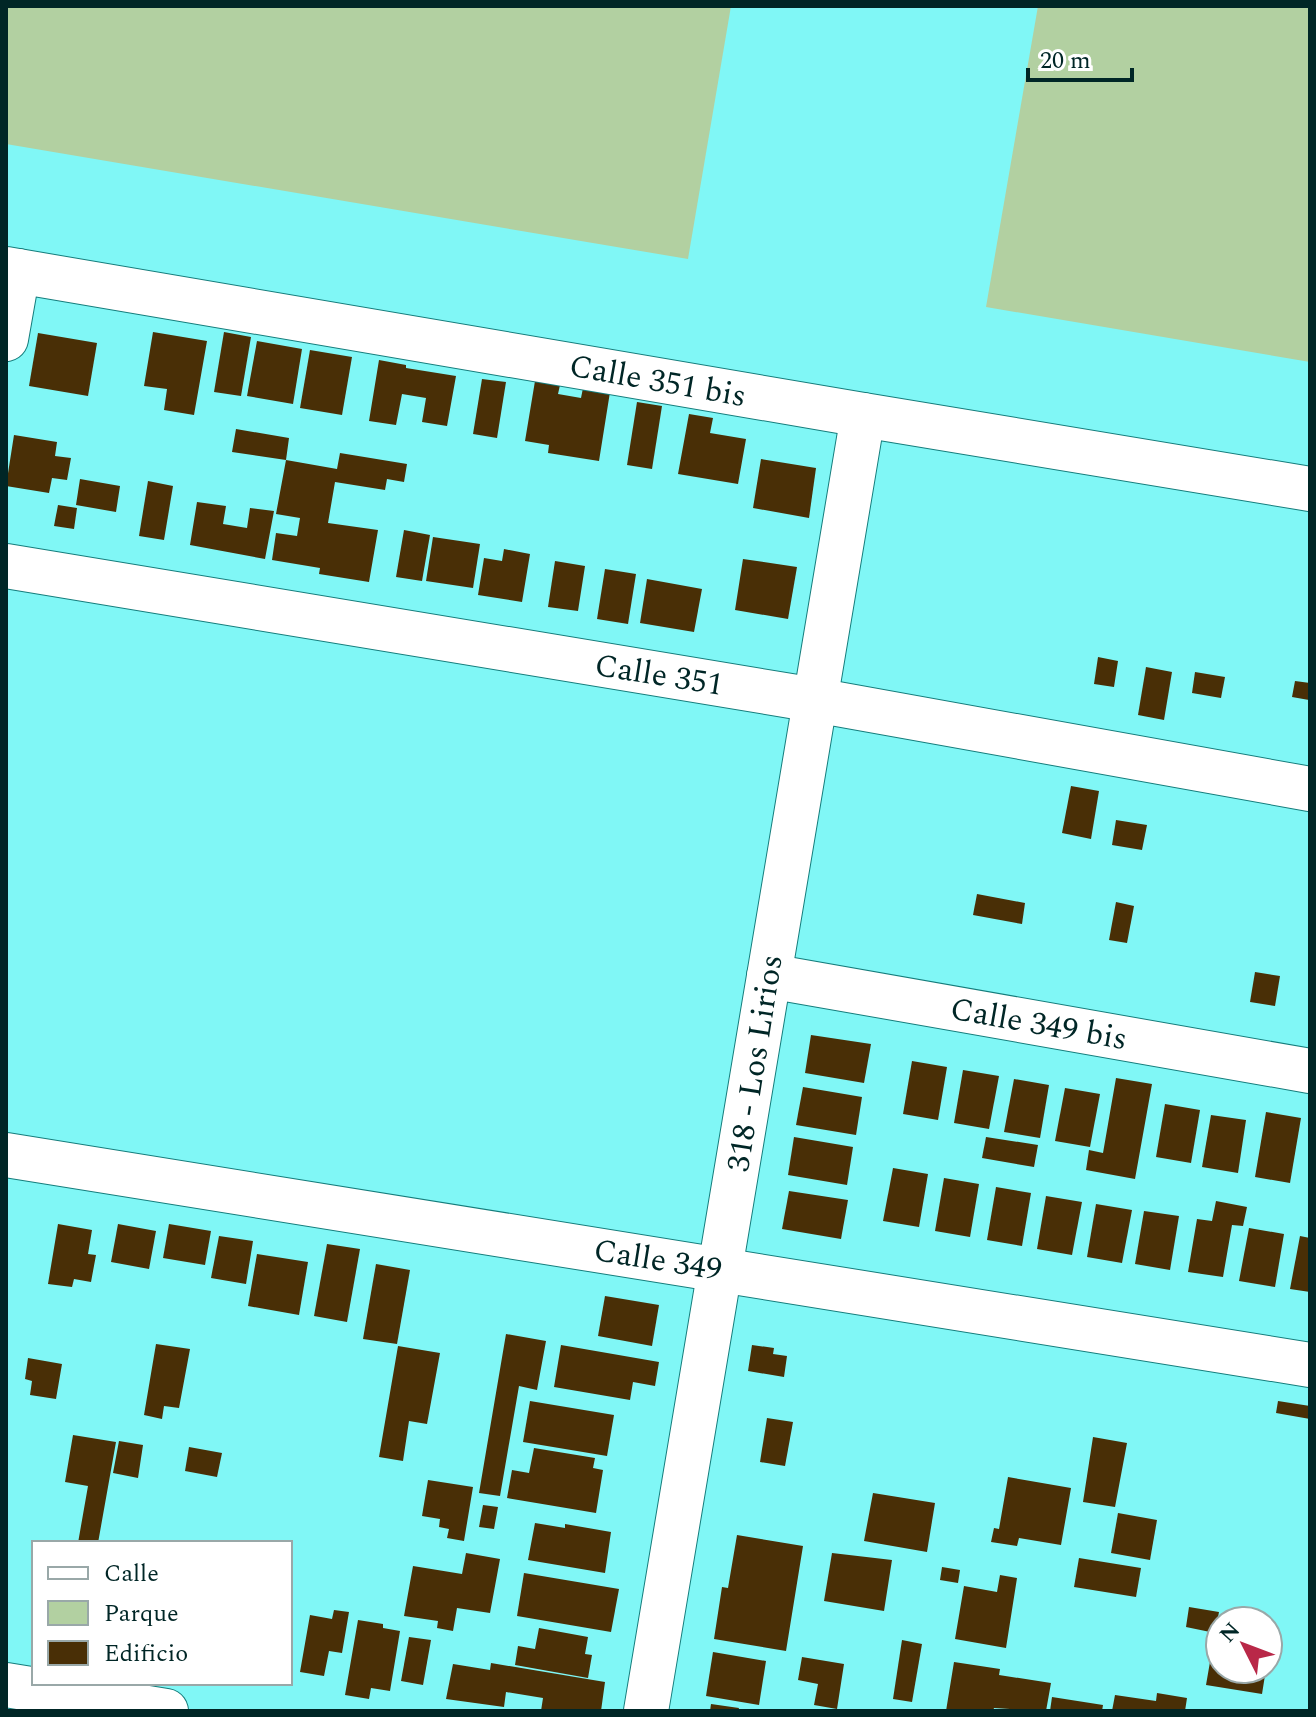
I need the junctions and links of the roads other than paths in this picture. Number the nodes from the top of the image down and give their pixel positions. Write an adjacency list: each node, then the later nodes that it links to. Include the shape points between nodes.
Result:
1 (12, 270): 2 (street); 3 (street, Calle 351 bis)
2 (6, 339)
3 (863, 415): 4 (street, Calle 351 bis); 6 (street, 318 - Los Lirios)
4 (1310, 489)
5 (6, 566): 6 (street, Calle 351)
6 (815, 700): 7 (street, Calle 351); 8 (street, 318 - Los Lirios)
7 (1310, 789)
8 (769, 976): 9 (street, Calle 349 bis); 11 (street, 318 - Los Lirios)
9 (1310, 1071)
10 (6, 1155): 11 (street, Calle 349)
11 (720, 1269): 12 (street, Calle 349); 15 (street, 318 - Los Lirios)
12 (1310, 1365)
13 (6, 1685): 14 (street)
14 (166, 1711)
15 (646, 1711)

